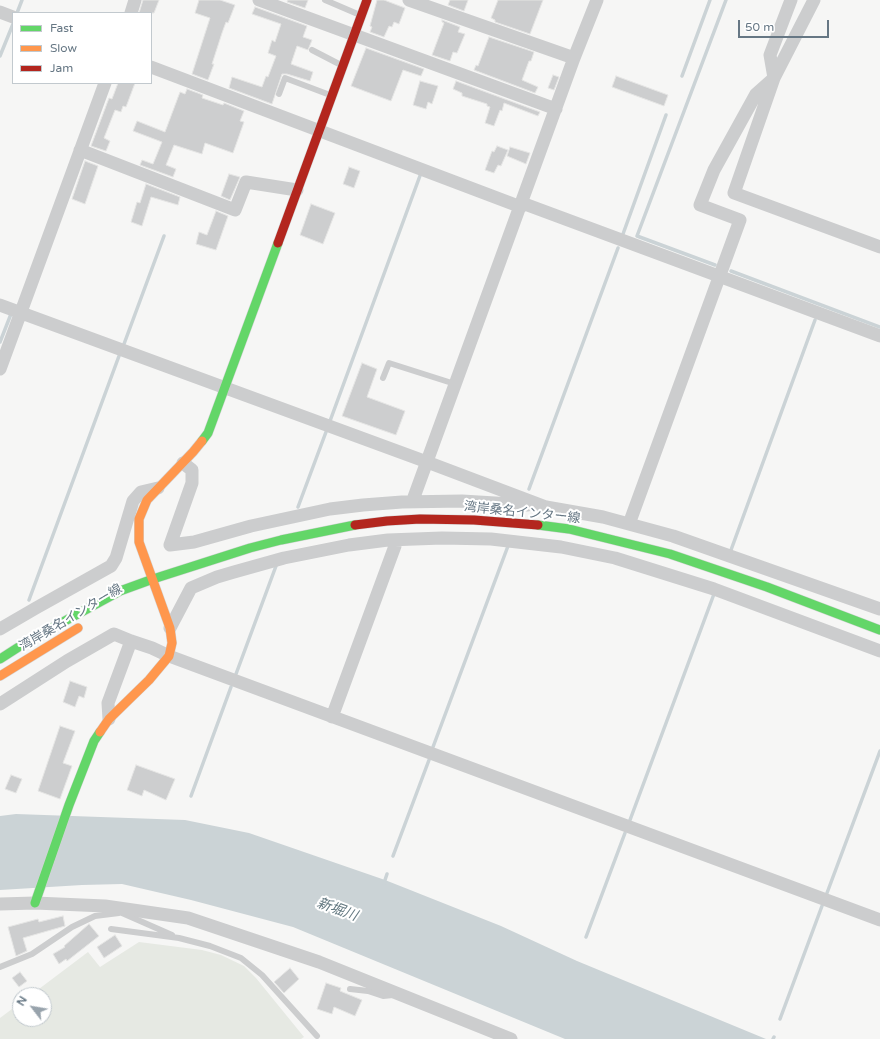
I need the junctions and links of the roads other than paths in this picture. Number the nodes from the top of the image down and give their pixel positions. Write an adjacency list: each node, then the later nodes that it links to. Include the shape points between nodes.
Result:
1 (135, 0): 10 (street)
2 (259, 0): 13 (street)
3 (325, 0): 11 (lane)
4 (367, 0): 11 (main road)
5 (409, 0): 15 (street)
6 (597, 0): 15 (street)
7 (791, 0): 18 (street, via 770,55)
8 (814, 0): 18 (street)
9 (0, 12): 12 (street)
10 (131, 12)
11 (361, 16): 13 (main road)
12 (12, 17)
13 (354, 36): 17 (main road); 22 (street)
14 (312, 50): 17 (lane)
15 (574, 58): 22 (street)
16 (152, 66): 23 (street)
17 (343, 66): 21 (main road)
18 (774, 78): 27 (street, via 734,193); 28 (street, via 756,94 714,170 700,205 740,220)
19 (105, 84): 24 (street)
20 (279, 94): 21 (lane, via 285,78)
21 (332, 96): 23 (main road)
22 (556, 109): 26 (street)
23 (319, 130): 25 (main road); 26 (street)
24 (80, 150): 25 (street, via 235,210 246,182); 30 (street)
25 (297, 190): 35 (main road)
26 (521, 205): 28 (street); 34 (street)
27 (880, 247)
28 (719, 276): 31 (street); 41 (street)
29 (0, 305): 30 (street)
30 (21, 312): 32 (street); 35 (street)
31 (880, 336)
32 (0, 369)
33 (383, 378): 34 (lane, via 389,363)
34 (455, 384): 36 (street)
35 (225, 388): 36 (street); 37 (main road, via 208,433)
36 (427, 462): 39 (street); 40 (street)
37 (183, 463): 38 (main road); 40 (street, via 192,470 192,483 170,545 194,542 251,526 330,509 363,505 462,501)
38 (158, 488): 43 (main road, via 147,500 139,518 139,542); 48 (street, via 141,492 133,501 116,558 111,566)
39 (414, 497)
40 (546, 507): 41 (street)
41 (629, 524): 45 (street, via 723,552)
42 (396, 546): 56 (street)
43 (153, 579): 44 (main road, 湾岸桑名インター線); 47 (main road); 49 (main road, 湾岸桑名インター線, via 250,548 347,526 420,519 474,520 569,529 670,554); 53 (main road, 湾岸桑名インター線, via 120,591 89,607)
44 (131, 598)
45 (880, 609)
46 (85, 624): 54 (main road, 湾岸桑名インター線)
47 (170, 628): 51 (street, via 191,588 216,577 284,558 388,540 491,539 561,547 615,558 714,589); 52 (main road, via 172,643)
48 (0, 629)
49 (880, 630)
50 (130, 642): 52 (street); 55 (street, via 114,634); 57 (street, via 108,703)
51 (880, 651)
52 (168, 656): 56 (street); 57 (main road, via 149,680)
53 (0, 659)
54 (0, 676)
55 (0, 704)
56 (332, 717): 62 (street)
57 (109, 719): 58 (main road, via 94,741)
58 (35, 903): 59 (street); 60 (street)
59 (0, 904)
60 (105, 906): 61 (lane); 67 (street, via 188,918 319,962)
61 (120, 912): 64 (lane); 65 (lane, via 95,916 72,927 32,954)
62 (880, 920)
63 (111, 929): 64 (lane)
64 (179, 938): 68 (lane, via 241,958 262,975)
65 (0, 967)
66 (350, 989): 67 (lane, via 383,996)
67 (400, 995): 69 (street)
68 (317, 1036)
69 (511, 1039)

